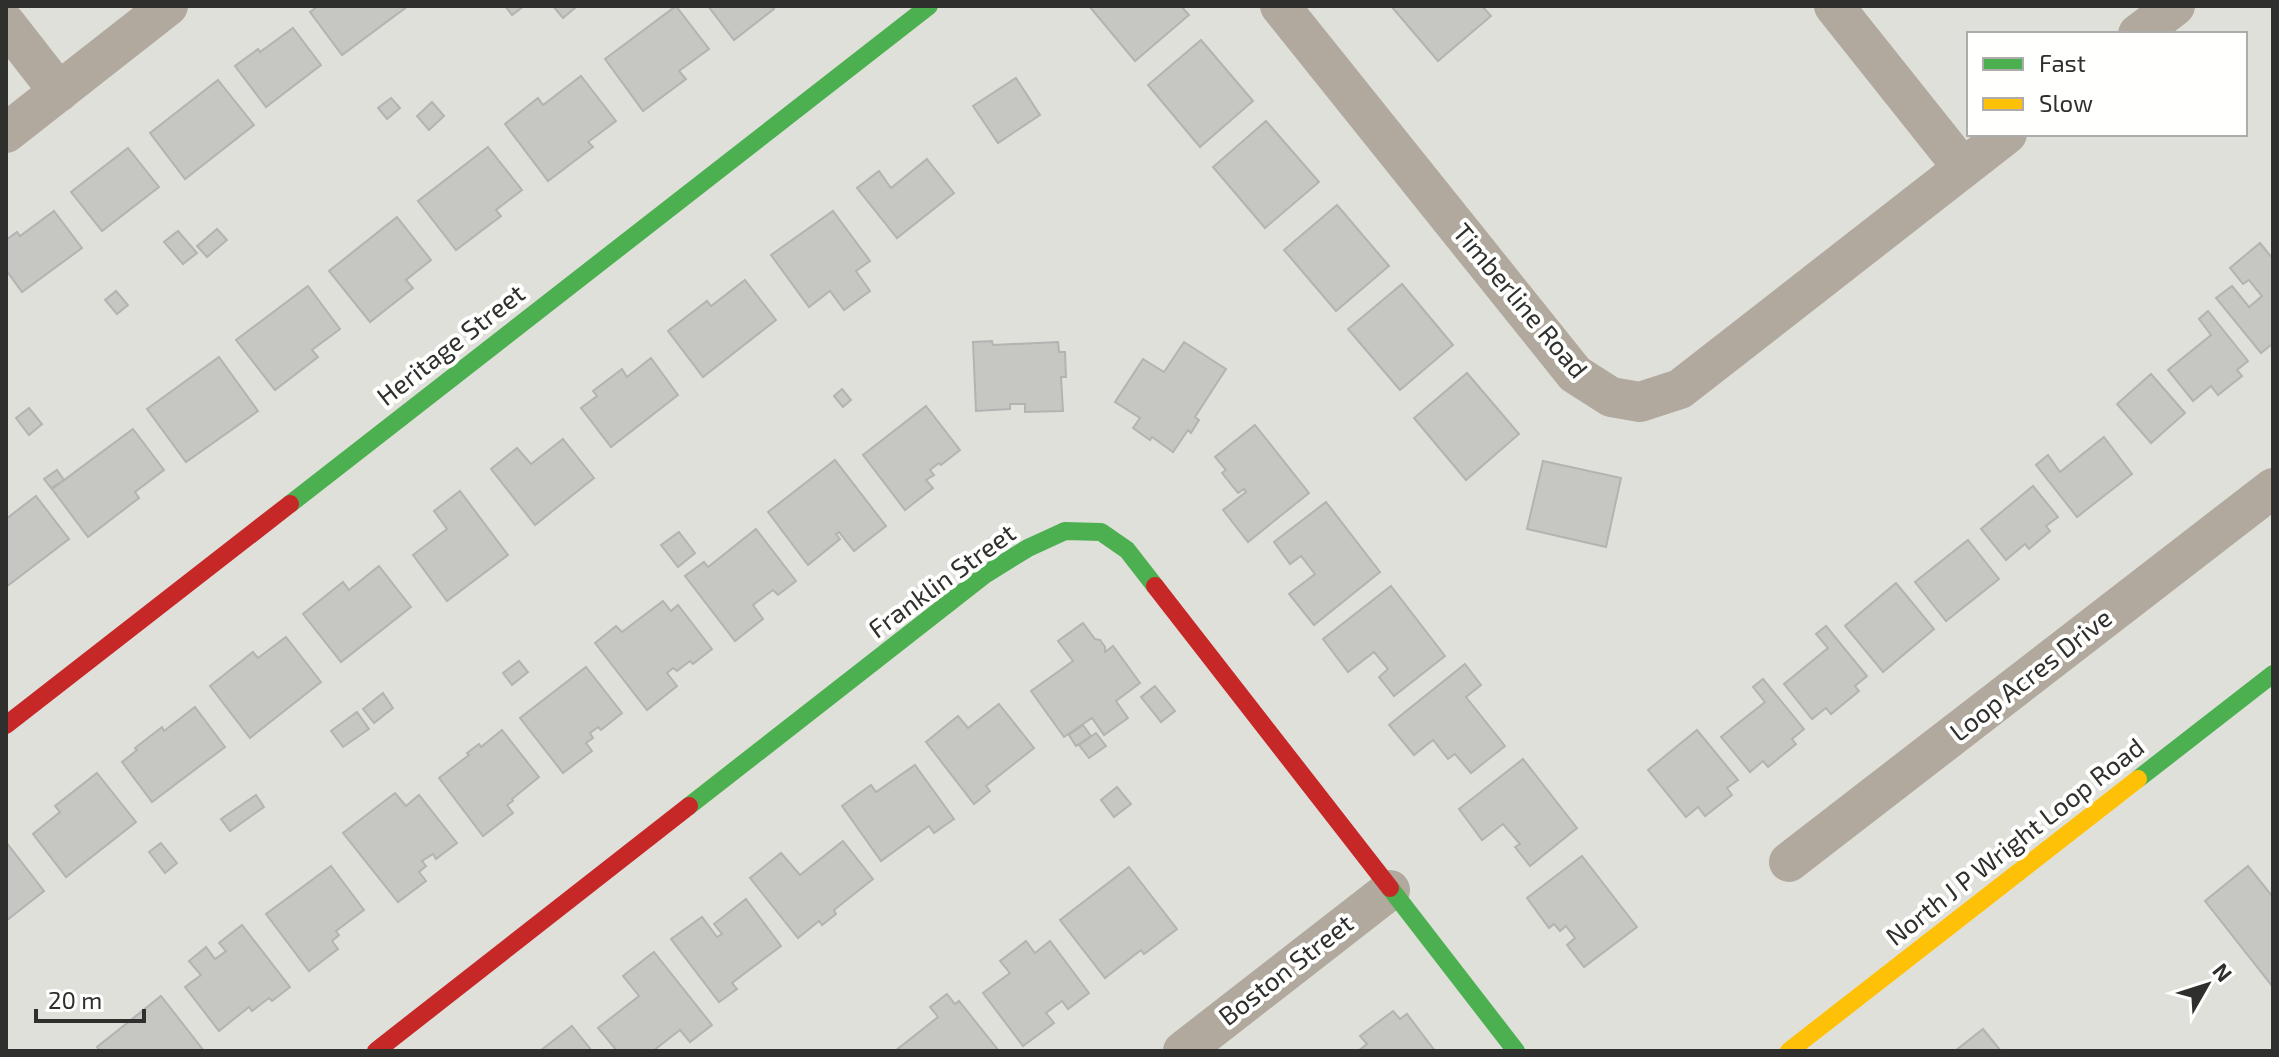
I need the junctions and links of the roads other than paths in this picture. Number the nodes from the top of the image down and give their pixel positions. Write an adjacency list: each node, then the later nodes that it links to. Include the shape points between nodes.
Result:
1 (168, 6): 8 (street)
2 (929, 6): 14 (street, Heritage Street)
3 (1280, 6): 11 (street, Timberline Road, via 1575,374 1611,397 1640,402 1680,389)
4 (1834, 6): 11 (street)
5 (2175, 6): 7 (street)
6 (6, 24): 8 (street)
7 (2141, 32)
8 (59, 92): 9 (street)
9 (6, 133)
10 (2004, 136): 11 (street, Timberline Road)
11 (1963, 168)
12 (2273, 488): 15 (street, Loop Acres Drive)
13 (2273, 674): 20 (street, North J P Wright Loop Road)
14 (6, 725)
15 (1789, 862)
16 (1390, 890): 17 (street, Franklin Street, via 1127,550 1101,532 1065,531 986,574); 18 (street, Boston Street); 19 (street, Franklin Street)
17 (376, 1051)
18 (1183, 1051)
19 (1516, 1051)
20 (1789, 1051)

